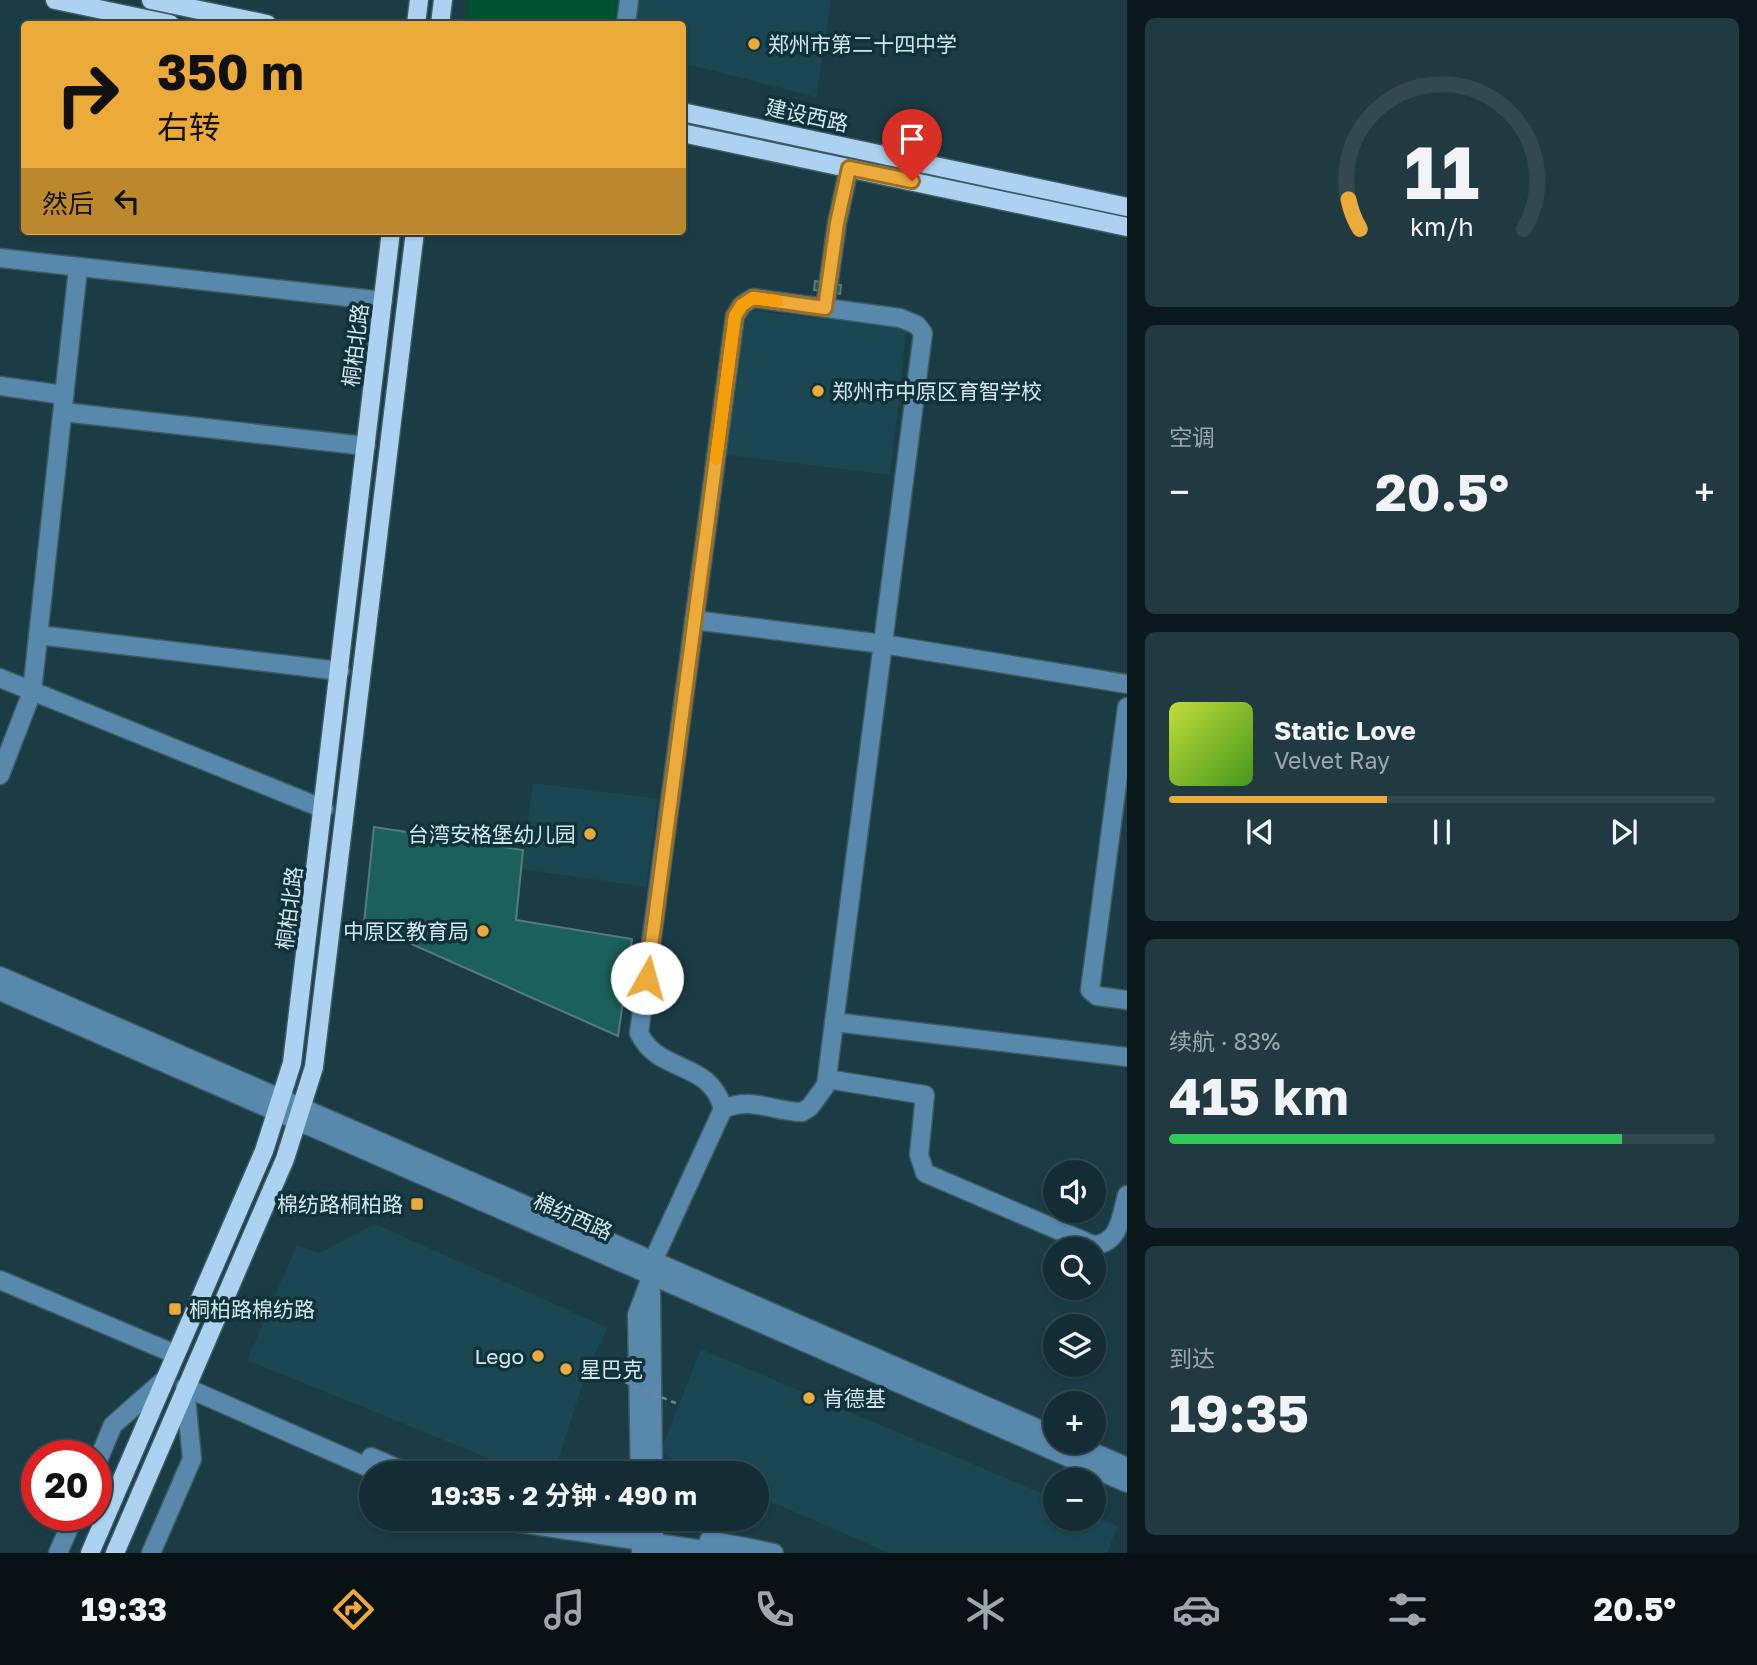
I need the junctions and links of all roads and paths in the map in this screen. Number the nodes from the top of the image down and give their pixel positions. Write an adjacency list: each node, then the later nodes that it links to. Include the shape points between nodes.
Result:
1 (55, 0): 6 (main road)
2 (151, 0): 7 (main road)
3 (419, 0): 8 (main road)
4 (443, 0): 9 (main road)
5 (629, 0): 10 (street)
6 (156, 21)
7 (252, 21)
8 (416, 21)
9 (440, 21)
10 (626, 21)
11 (686, 113): 14 (main road, 建设西路)
12 (686, 134): 13 (main road, 建设西路)
13 (849, 168): 15 (main road, 建设西路); 21 (street)
14 (1127, 207)
15 (1127, 227)
16 (391, 235): 20 (main road, 桐柏北路)
17 (415, 235): 43 (main road, via 319,1040)
18 (0, 258): 19 (street)
19 (78, 268): 20 (street); 23 (street)
20 (383, 301): 24 (main road, 桐柏北路)
21 (825, 308): 25 (street, via 753,298 735,316); 27 (street, via 900,318 923,333)
22 (0, 386): 23 (street)
23 (64, 404): 24 (street); 26 (street)
24 (366, 446): 28 (main road, 桐柏北路)
25 (694, 620): 27 (street); 42 (street, via 639,1033 651,1052 709,1080 719,1091)
26 (38, 635): 28 (street); 31 (street)
27 (883, 644): 30 (street); 38 (street)
28 (340, 671): 34 (main road, 桐柏北路)
29 (0, 678): 31 (street)
30 (1127, 684)
31 (32, 692): 33 (street); 34 (street)
32 (1127, 707): 37 (street, via 1090,990 1097,996)
33 (0, 775)
34 (324, 808): 41 (main road, 桐柏北路, via 297,1037)
35 (0, 976): 41 (street, 棉纺西路)
36 (0, 991): 41 (street, 棉纺西路)
37 (1127, 1000)
38 (834, 1022): 39 (street); 40 (street)
39 (1127, 1057)
40 (827, 1079): 42 (street, via 802,1112 752,1102); 44 (street, via 925,1095 919,1155 925,1174 1093,1245 1115,1235)
41 (280, 1105): 43 (street, 棉纺西路); 47 (main road, 桐柏北路)
42 (723, 1109): 45 (street)
43 (300, 1114): 45 (street, 棉纺西路); 50 (main road, via 285,1159)
44 (1127, 1195)
45 (652, 1268): 52 (street, 棉纺西路); 56 (street, via 637,1315); 57 (street); 60 (street, 棉纺西路)
46 (0, 1280): 47 (street)
47 (175, 1354): 49 (main road, 桐柏北路)
48 (588, 1367): 51 (path, bridge)
49 (164, 1380): 53 (street, via 113,1426); 66 (main road, 桐柏北路)
50 (187, 1382): 55 (street); 58 (street); 67 (main road); 68 (street, via 192,1459)
51 (678, 1404)
52 (1043, 1431)
53 (107, 1440)
54 (1096, 1454): 59 (street)
55 (378, 1461)
56 (639, 1461)
57 (653, 1461)
58 (359, 1463)
59 (1127, 1468)
60 (1127, 1483)
61 (68, 1531): 65 (street)
62 (601, 1531): 64 (street)
63 (621, 1531): 64 (street)
64 (647, 1536): 69 (street); 70 (street, via 735,1544)
65 (58, 1553)
66 (90, 1553)
67 (115, 1553)
68 (151, 1553)
69 (724, 1553)
70 (774, 1553)

